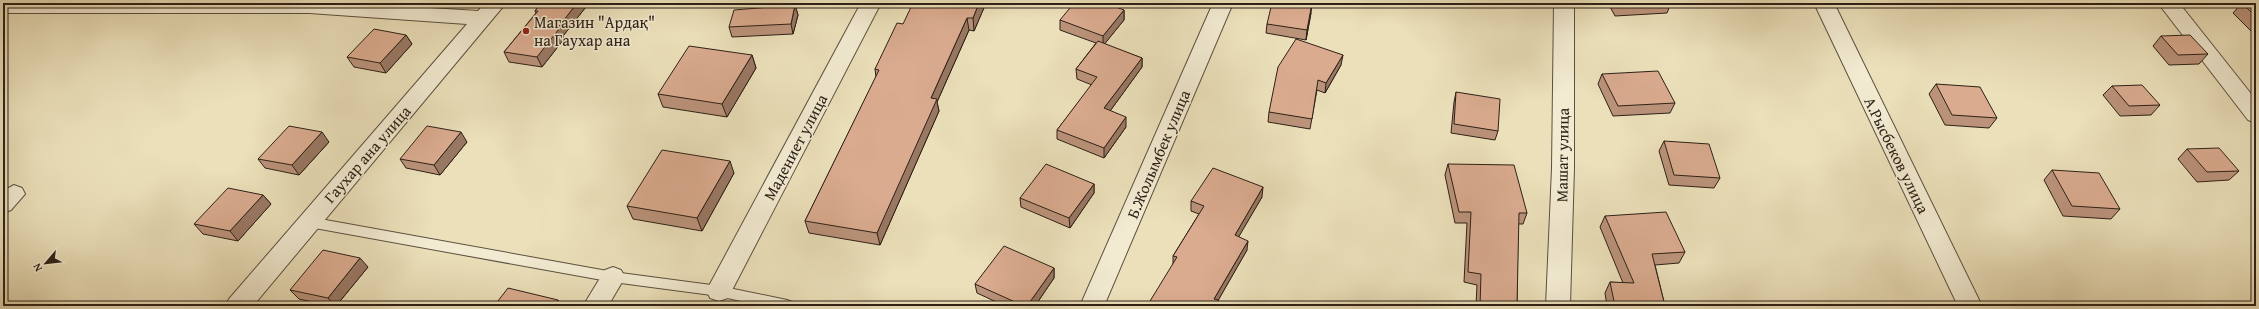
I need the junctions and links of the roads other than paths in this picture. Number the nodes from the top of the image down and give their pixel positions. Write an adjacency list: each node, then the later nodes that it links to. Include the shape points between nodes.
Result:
1 (871, 3): 12 (street, Мадениет улица)
2 (1223, 3): 16 (street, Б.Жолымбек улица)
3 (1564, 3): 17 (street, Машат улица, via 1563,168)
4 (1824, 3): 18 (street, А.Рысбеков улица)
5 (2168, 3): 9 (street)
6 (310, 5): 7 (street); 8 (street)
7 (3, 7)
8 (490, 10): 10 (street, Гаухар ана улица)
9 (2256, 115)
10 (309, 222): 11 (lane); 13 (street, Гаухар ана улица)
11 (612, 276): 12 (lane); 14 (street)
12 (719, 291): 15 (lane)
13 (238, 306)
14 (595, 306)
15 (787, 306)
16 (1092, 306)
17 (1558, 306)
18 (1970, 306)

